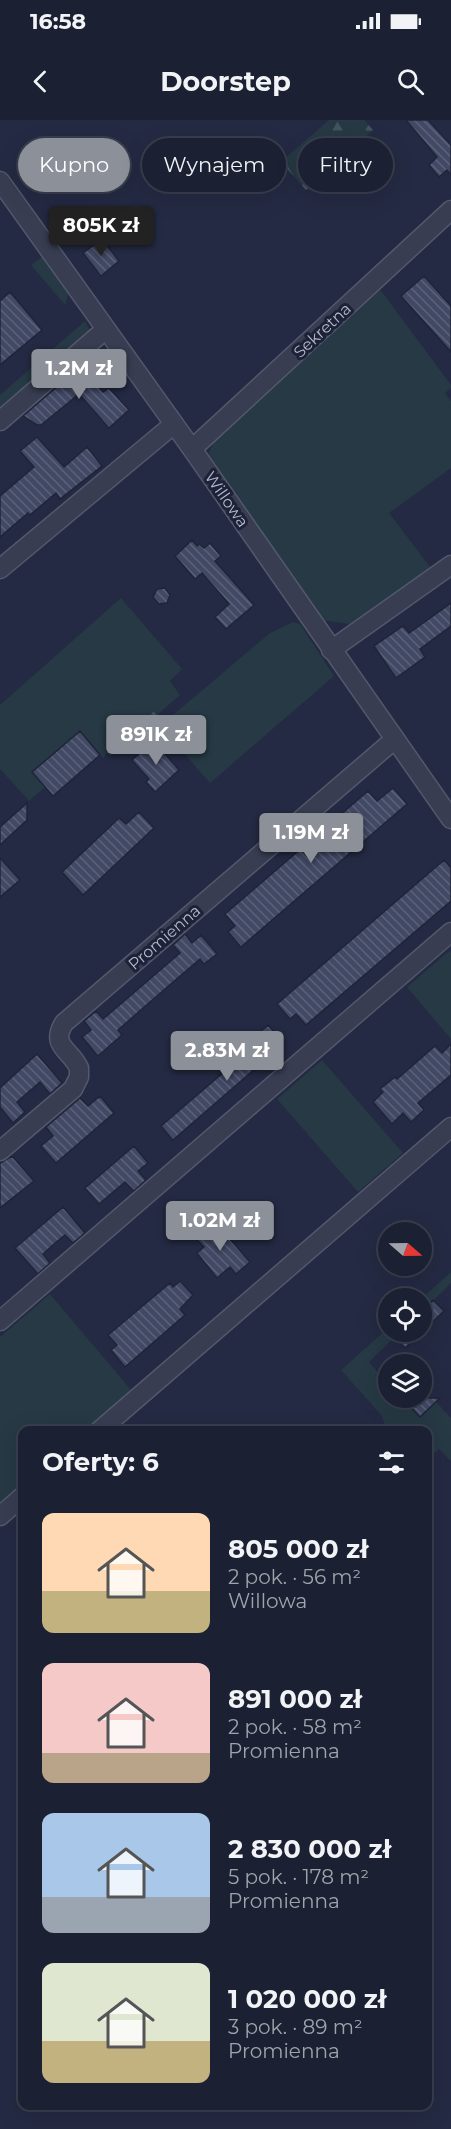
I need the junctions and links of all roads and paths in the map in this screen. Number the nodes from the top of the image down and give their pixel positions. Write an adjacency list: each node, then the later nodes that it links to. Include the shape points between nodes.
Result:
1 (0, 181): 3 (street, Willowa)
2 (451, 210): 6 (street, Sekretna)
3 (106, 329): 4 (street); 5 (street, Willowa)
4 (0, 421)
5 (174, 424): 6 (street, Willowa); 8 (street)
6 (192, 449): 9 (street, Willowa)
7 (451, 565): 9 (street)
8 (0, 569)
9 (331, 650): 10 (street, Willowa)
10 (394, 739): 11 (street, Willowa); 14 (street, Promienna, via 64,1023 58,1038 79,1068 77,1083)
11 (451, 819)
12 (451, 932): 15 (street)
13 (451, 1126): 16 (street)
14 (0, 1151)
15 (0, 1321)
16 (105, 1426)
17 (18, 1500): 18 (street)
18 (0, 1516)

